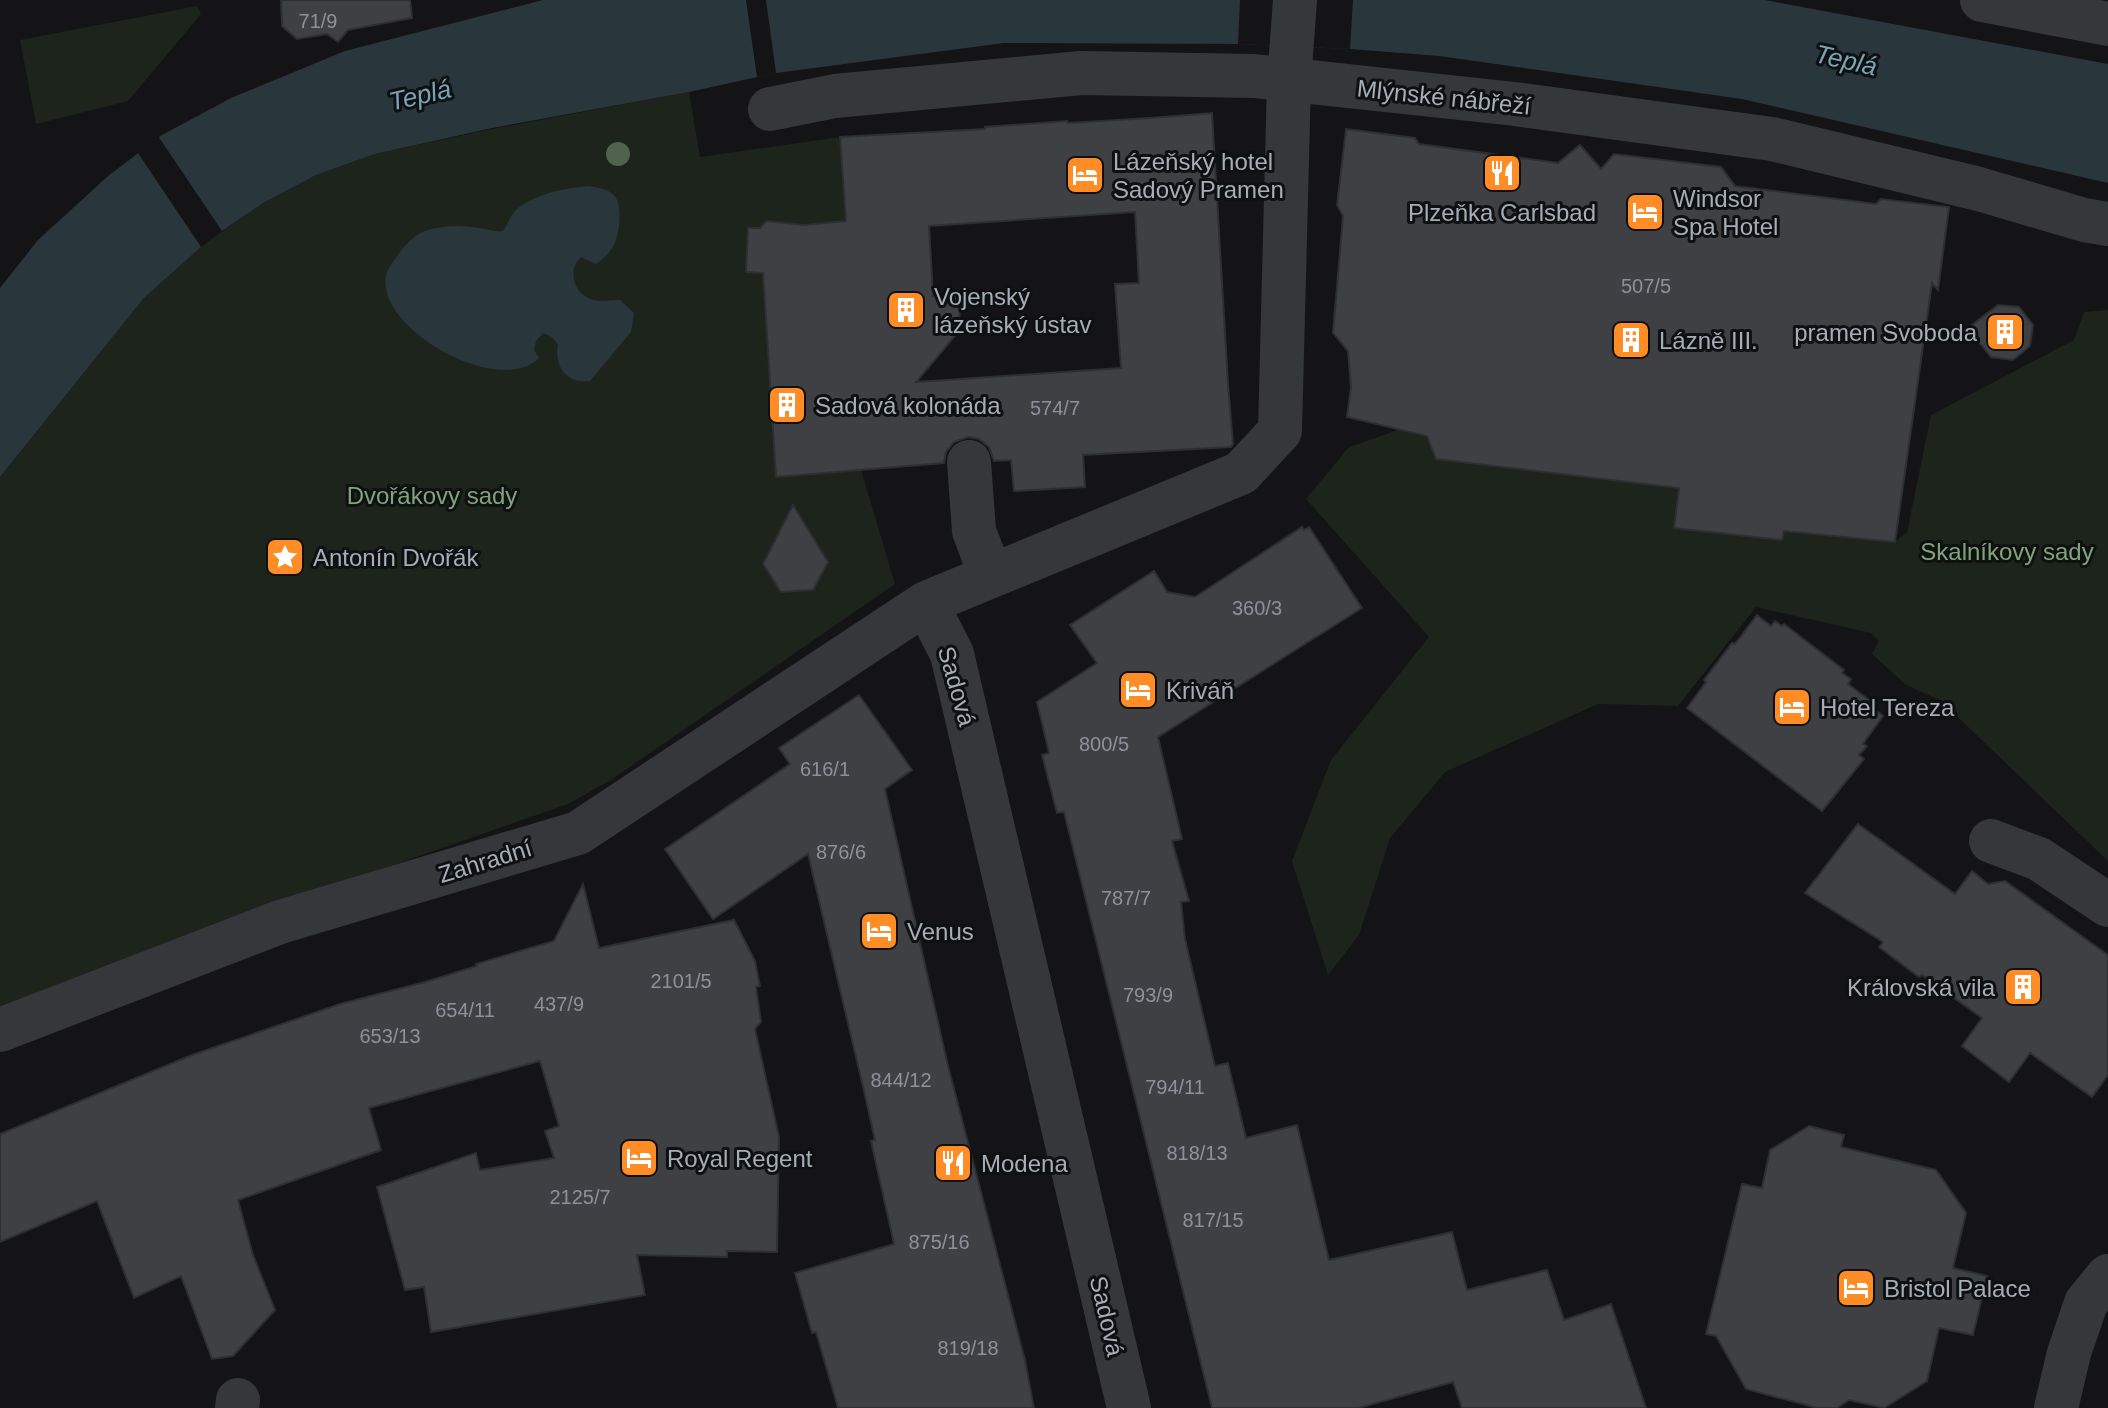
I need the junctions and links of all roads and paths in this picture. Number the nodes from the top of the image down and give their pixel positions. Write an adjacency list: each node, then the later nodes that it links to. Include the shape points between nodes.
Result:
1 (1295, 0): 4 (street)
2 (1982, 0): 3 (street)
3 (2108, 24)
4 (1290, 63): 5 (street, Mlýnské nábřeží, via 1254,76 1081,73 835,96); 6 (street, Mlýnské nábřeží, via 1515,104 1772,139); 8 (street, via 1280,431 1241,473)
5 (770, 109)
6 (2108, 224)
7 (969, 462): 8 (street, via 974,531)
8 (991, 576): 9 (street)
9 (926, 603): 12 (street, Zahradní, via 578,833 280,922); 15 (street, Sadová, via 952,654)
10 (1991, 841): 11 (street, via 2039,859)
11 (2108, 905)
12 (0, 1030)
13 (2108, 1276): 14 (street, via 2086,1303)
14 (2069, 1353): 16 (street); 17 (street)
15 (1129, 1408)
16 (2056, 1408)
17 (2078, 1408)

